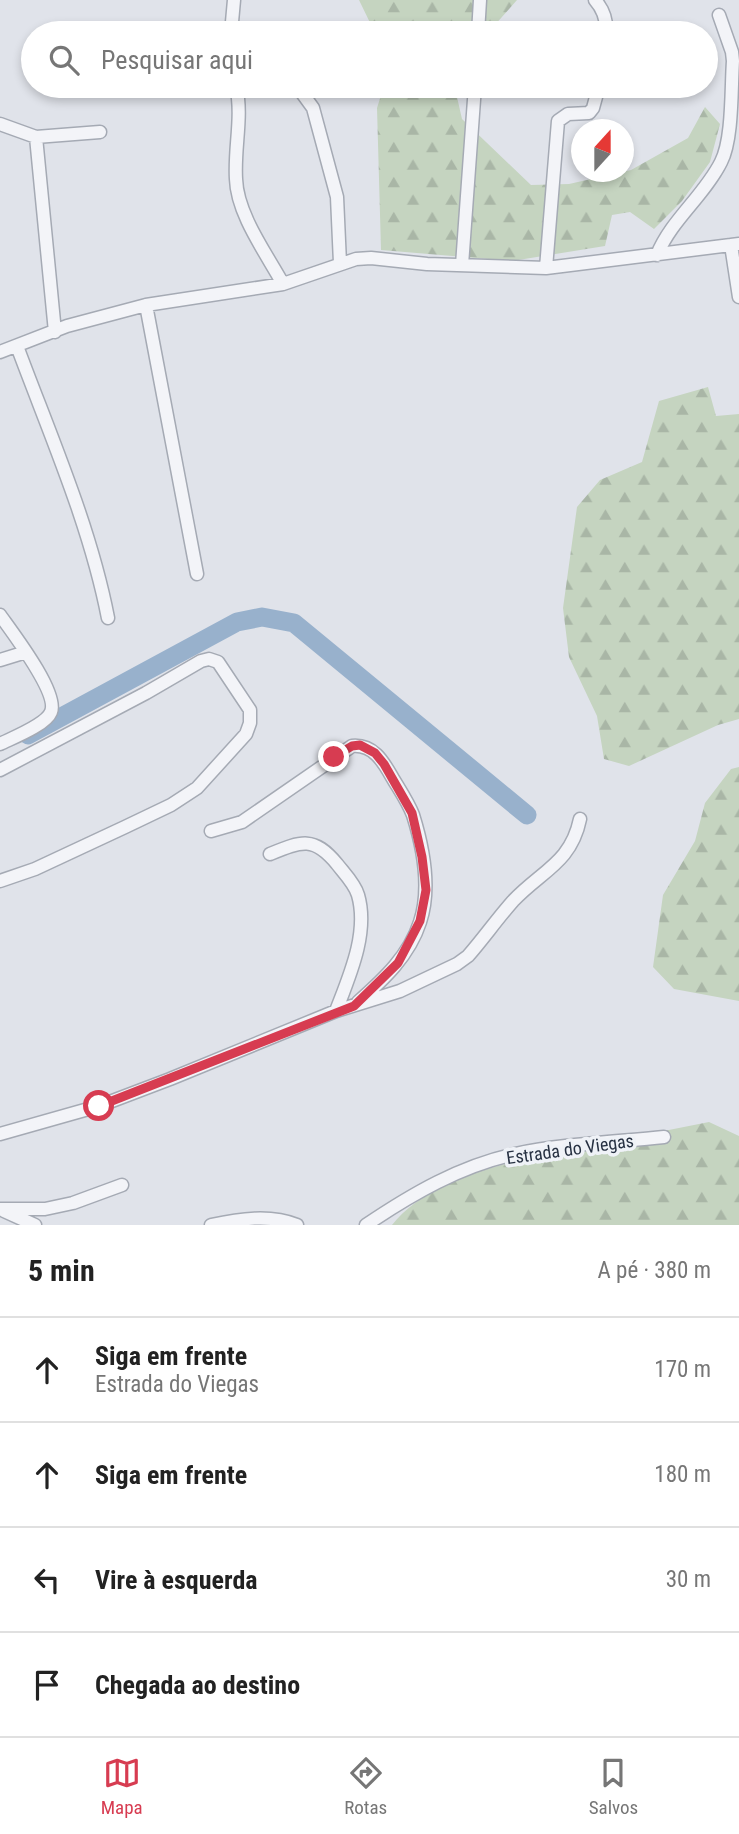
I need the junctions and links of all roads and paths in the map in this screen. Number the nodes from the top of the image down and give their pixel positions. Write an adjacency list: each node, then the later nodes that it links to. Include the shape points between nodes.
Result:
1 (234, 0): 5 (street)
2 (480, 0): 6 (street)
3 (595, 0): 7 (street)
4 (719, 15): 16 (street, via 733,61 726,150 710,182 666,235)
5 (232, 21)
6 (479, 21)
7 (606, 21)
8 (237, 98): 20 (street, via 240,205)
9 (306, 98): 17 (street, via 313,108 337,197)
10 (474, 98): 18 (street)
11 (596, 98): 19 (street, via 589,113 568,114 558,121)
12 (0, 124): 14 (street)
13 (100, 132): 14 (street)
14 (36, 137): 23 (street)
15 (735, 244): 16 (street); 21 (street)
16 (657, 255): 19 (street)
17 (340, 263): 18 (street, via 371,258); 20 (street)
18 (462, 265): 19 (street)
19 (546, 268)
20 (283, 284): 22 (street)
21 (739, 297)
22 (146, 305): 23 (street); 26 (street)
23 (55, 332): 24 (street)
24 (17, 346): 25 (street); 28 (street, via 83,527)
25 (0, 352)
26 (197, 574)
27 (0, 615): 29 (street)
28 (108, 618)
29 (26, 652): 30 (street); 31 (street, via 43,680 51,712 39,724)
30 (0, 660)
31 (0, 744)
32 (0, 770): 36 (street, via 209,659 218,662 250,710 246,734 197,788 171,805)
33 (580, 819): 37 (street, via 565,855 512,903 468,957)
34 (211, 831): 37 (street, via 242,822 352,746 368,748 380,759 412,813 426,890 420,921 398,963)
35 (270, 854): 38 (street, via 313,843 324,849 358,893 359,938)
36 (0, 881)
37 (354, 1006): 38 (street)
38 (336, 1011): 39 (street, via 99,1106)
39 (0, 1134)
40 (664, 1137): 46 (street, Estrada do Viegas, via 515,1154 447,1177)
41 (122, 1185): 42 (street, via 45,1209)
42 (0, 1209): 43 (street)
43 (35, 1225)
44 (211, 1225): 45 (street, via 267,1219)
45 (297, 1225)
46 (366, 1225)

